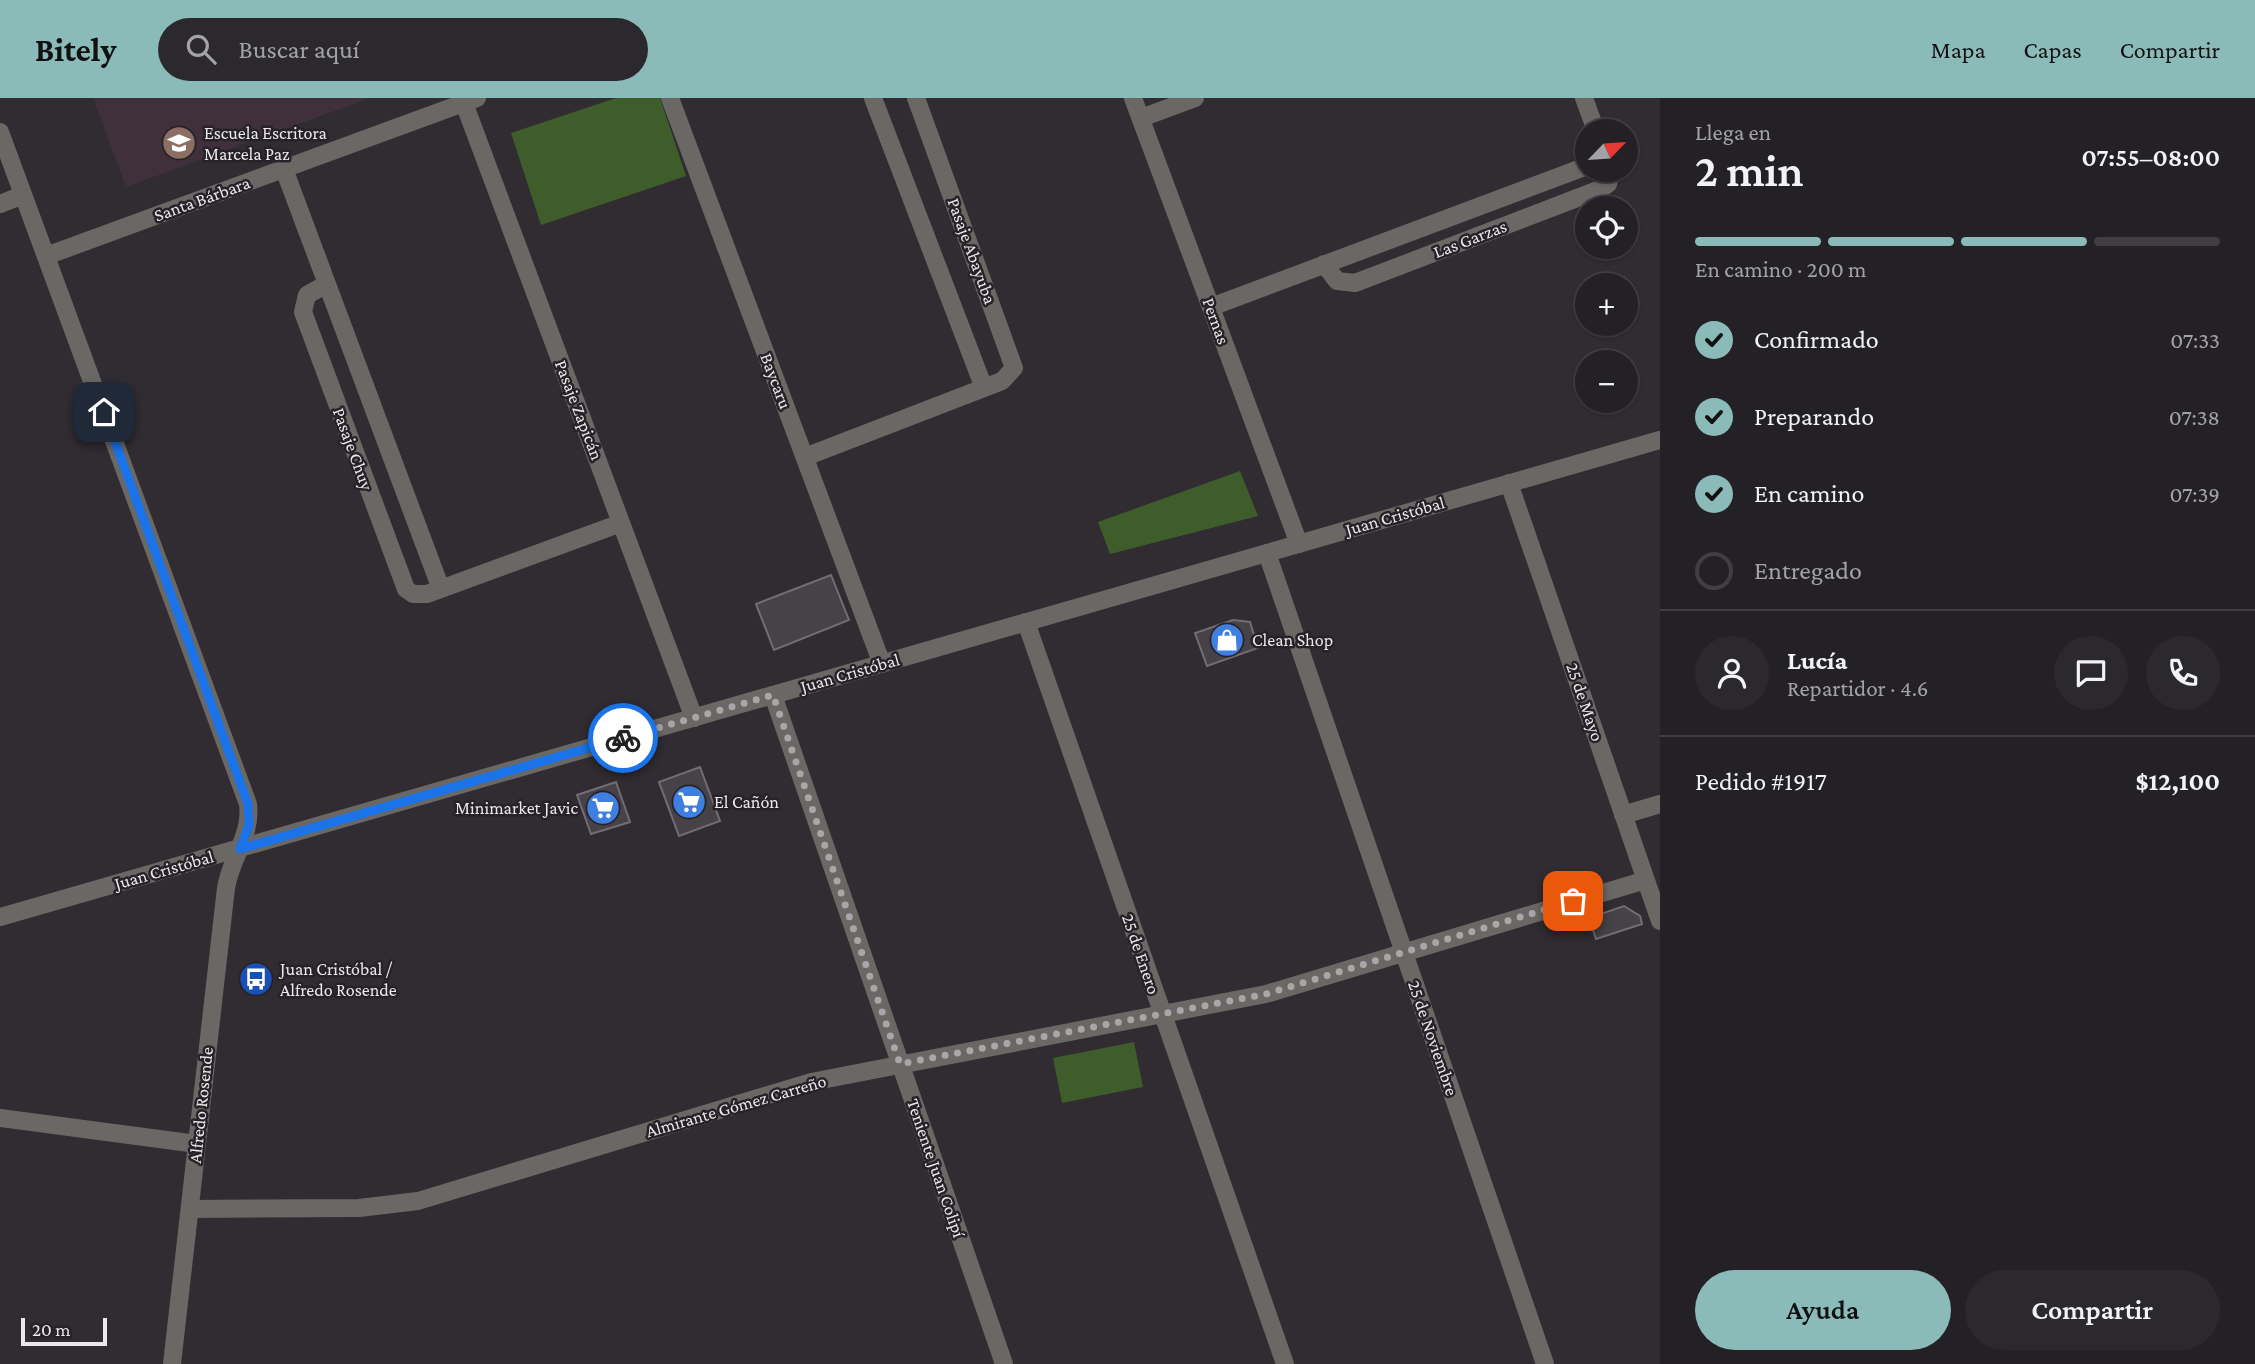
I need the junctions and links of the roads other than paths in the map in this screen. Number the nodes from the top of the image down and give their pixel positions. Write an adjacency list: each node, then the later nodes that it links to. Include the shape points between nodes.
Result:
1 (670, 98): 22 (street, Baycaru)
2 (873, 98): 20 (street)
3 (916, 98): 20 (street, Pasaje Abayuba, via 1013,361 1008,378)
4 (1133, 98): 8 (street, Pernas)
5 (1195, 98): 8 (street)
6 (1584, 98): 9 (street)
7 (470, 100): 11 (street, Santa Bárbara); 24 (street, Pasaje Zapicán)
8 (1140, 118): 19 (street, Pernas)
9 (1592, 119)
10 (0, 132): 14 (street, Alfredo Rosende)
11 (284, 169): 16 (street, Santa Bárbara); 18 (street, Pasaje Chuy)
12 (1575, 170): 17 (street, Las Garzas)
13 (1608, 182): 17 (street, Las Garzas, via 1598,190 1355,283 1337,281)
14 (23, 195): 15 (street); 16 (street, Alfredo Rosende)
15 (0, 204)
16 (46, 256): 34 (street, Alfredo Rosende, via 248,804 249,825)
17 (1324, 264): 19 (street, Las Garzas)
18 (327, 284): 27 (street, Pasaje Chuy); 27 (street, Pasaje Chuy, via 307,295 303,312 402,582 413,594)
19 (1211, 307): 25 (street, Pernas)
20 (984, 388): 22 (street, Pasaje Abayuba)
21 (1660, 440): 23 (street, Juan Cristóbal)
22 (805, 457): 29 (street, Baycaru)
23 (1509, 483): 25 (street, Juan Cristóbal); 33 (street, 25 de Mayo)
24 (621, 523): 27 (street, Pasaje Chuy); 31 (street, Pasaje Zapicán)
25 (1298, 544): 26 (street, Juan Cristóbal)
26 (1267, 553): 28 (street, Juan Cristóbal); 38 (street, 25 de Noviembre)
27 (441, 589)
28 (1026, 622): 29 (street, Juan Cristóbal); 39 (street, 25 de Enero)
29 (882, 664): 30 (street, Juan Cristóbal)
30 (773, 695): 31 (street, Juan Cristóbal); 40 (street, Teniente Juan Colipí)
31 (694, 718): 34 (street, Juan Cristóbal)
32 (1660, 804): 33 (street)
33 (1623, 815): 35 (street, 25 de Mayo)
34 (240, 849): 36 (street, Juan Cristóbal); 42 (street, Alfredo Rosende, via 226,888)
35 (1646, 880): 37 (street, 25 de Mayo); 38 (street, Almirante Gómez Carreño)
36 (0, 917)
37 (1660, 921)
38 (1404, 953): 39 (street, Almirante Gómez Carreño, via 1266,994); 47 (street, 25 de Noviembre)
39 (1162, 1013): 40 (street, Almirante Gómez Carreño); 46 (street, 25 de Enero)
40 (900, 1064): 43 (street, Almirante Gómez Carreño, via 776,1091 418,1201 348,1208); 45 (street, Teniente Juan Colipí)
41 (0, 1118): 42 (street)
42 (197, 1144): 43 (street, Alfredo Rosende)
43 (190, 1209): 44 (street, Alfredo Rosende)
44 (172, 1364)
45 (1004, 1364)
46 (1285, 1364)
47 (1545, 1364)

